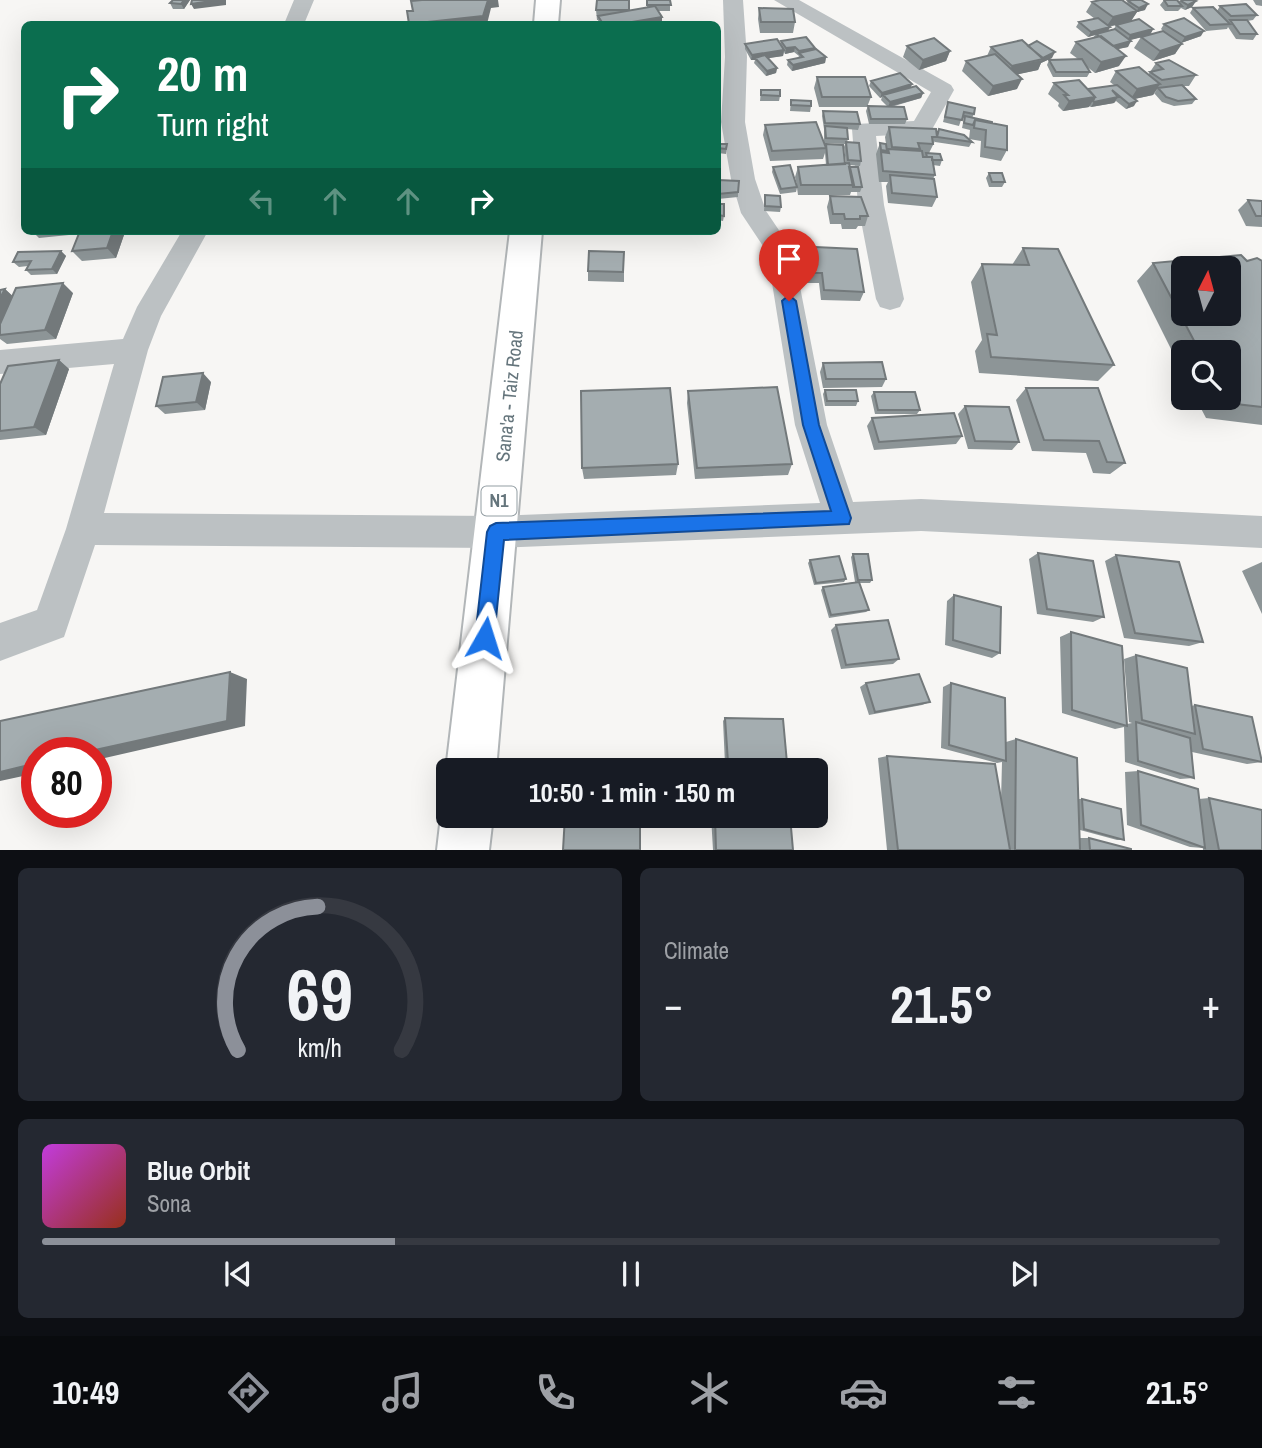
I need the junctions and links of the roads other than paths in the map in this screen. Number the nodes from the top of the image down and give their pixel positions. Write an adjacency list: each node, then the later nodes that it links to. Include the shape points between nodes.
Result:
1 (304, 0): 5 (street)
2 (548, 0): 6 (highway)
3 (733, 0): 12 (street, via 733,122 743,179 754,213 780,251 811,425)
4 (784, 0): 9 (street, via 943,90 922,128 864,129 872,205)
5 (295, 21)
6 (546, 21)
7 (193, 235): 10 (street)
8 (526, 235): 14 (highway, Sana'a - Taiz Road / N1)
9 (890, 299)
10 (133, 350): 11 (street); 13 (street)
11 (0, 362)
12 (842, 518): 14 (street); 15 (street, via 921,515)
13 (83, 529): 14 (street); 16 (street, via 51,624)
14 (496, 532): 17 (highway, Sana'a - Taiz Road / N1)
15 (1262, 532)
16 (0, 642)
17 (472, 758)
18 (466, 828): 19 (highway)
19 (463, 849)

